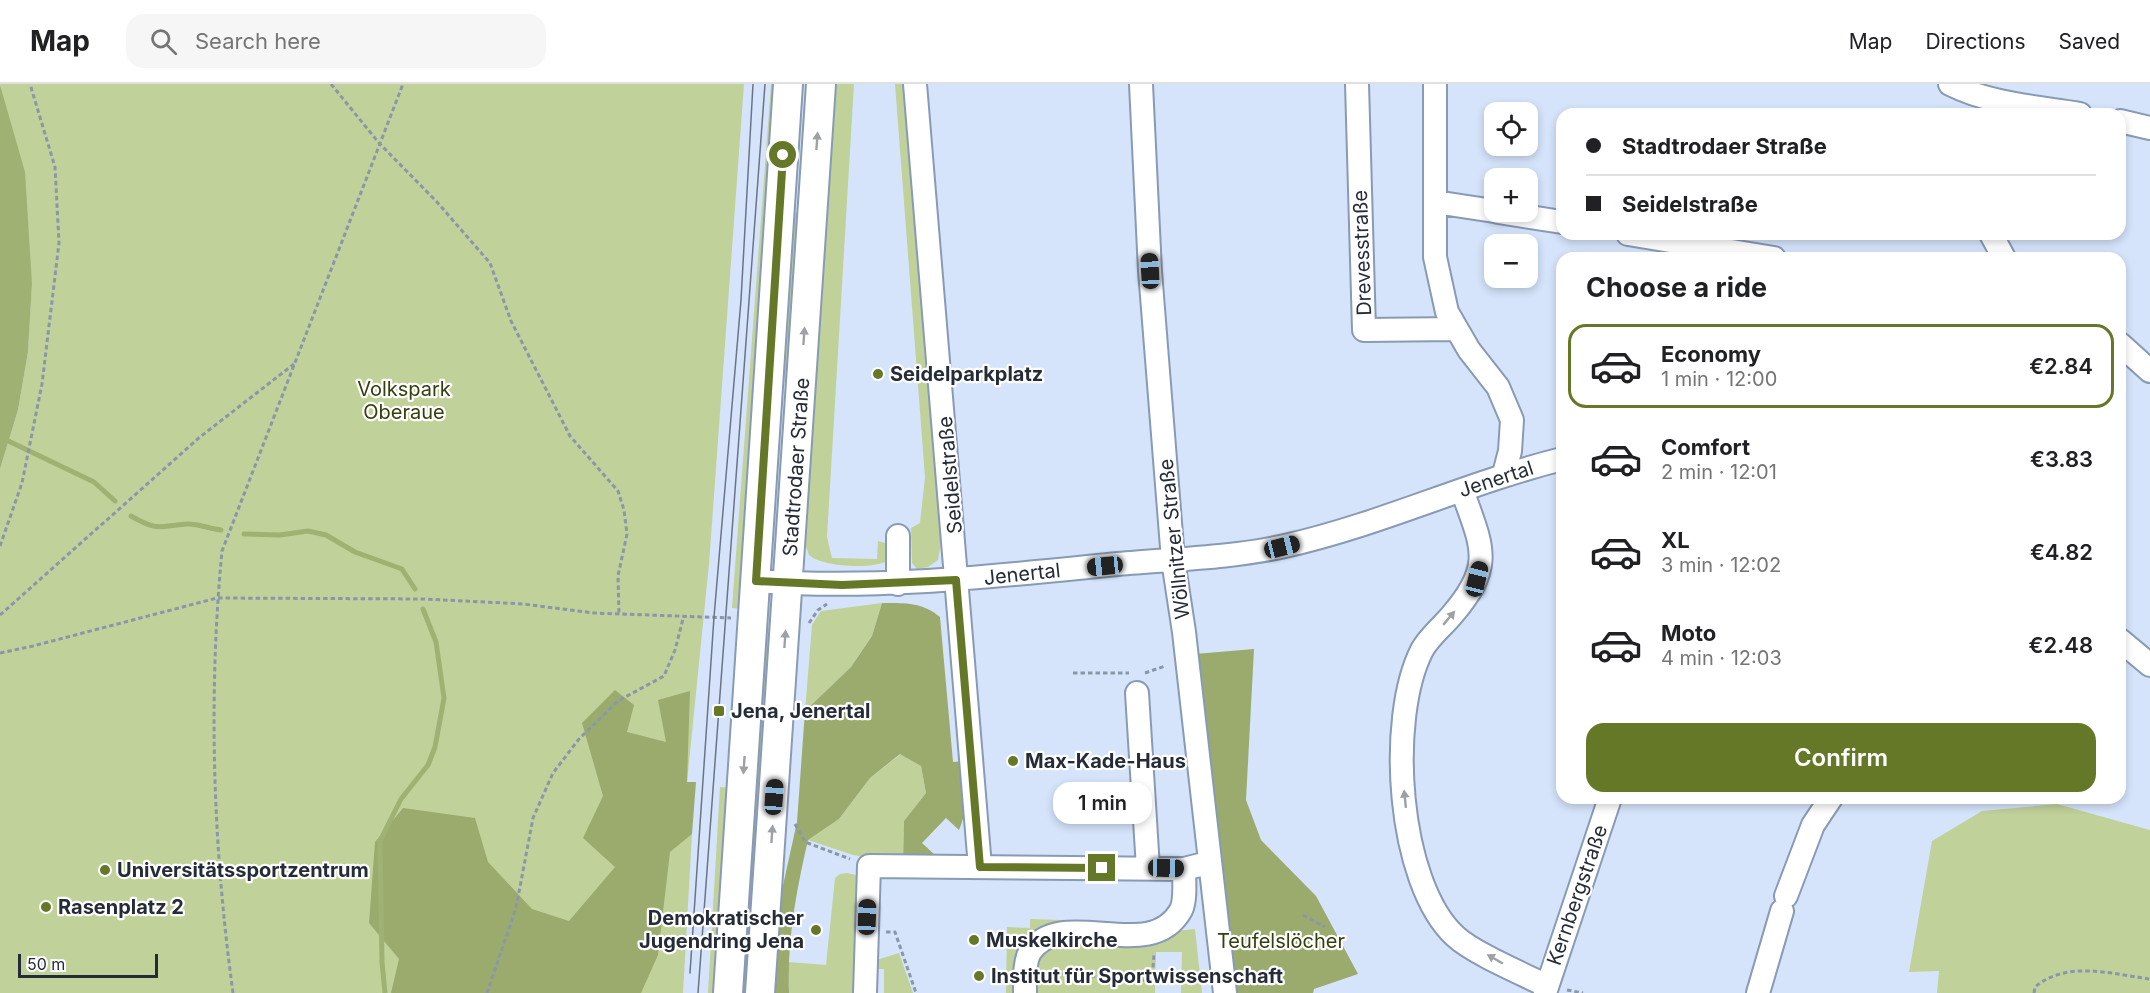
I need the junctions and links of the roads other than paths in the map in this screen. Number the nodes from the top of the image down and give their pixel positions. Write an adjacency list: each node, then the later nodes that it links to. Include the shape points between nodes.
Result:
1 (788, 84): 27 (main road, Stadtrodaer Straße)
2 (821, 84): 28 (main road, Stadtrodaer Straße, one-way to 2)
3 (915, 84): 26 (street, Seidelstraße)
4 (1140, 84): 25 (street, Wöllnitzer Straße)
5 (1357, 84): 18 (street, Drevesstraße, via 1364,330)
6 (1435, 84): 12 (street)
7 (1963, 87): 8 (street)
8 (2008, 100): 9 (street)
9 (2049, 108)
10 (2126, 123): 11 (street)
11 (2150, 128)
12 (1435, 201): 13 (street); 18 (street, via 1435,257 1447,312)
13 (1484, 209)
14 (1538, 218): 15 (street)
15 (1556, 221)
16 (1664, 240): 17 (street)
17 (1738, 252)
18 (1456, 329): 22 (street, via 1498,387 1512,420)
19 (2126, 349): 20 (street)
20 (2150, 371)
21 (1556, 461): 22 (street, Jenertal)
22 (1504, 474): 23 (street, Jenertal)
23 (1462, 490): 25 (street, Jenertal, via 1282,547); 39 (street, one-way to 23, via 1455,937 1424,890 1407,826 1401,759 1404,705 1423,649 1477,579 1483,556)
24 (898, 536): 29 (street)
25 (1173, 559): 26 (street, Jenertal); 35 (street, Wöllnitzer Straße)
26 (956, 580): 29 (street, Jenertal); 36 (street, Seidelstraße)
27 (756, 581): 28 (street, Jenertal); 40 (main road, Stadtrodaer Straße, one-way to 40)
28 (789, 583): 29 (street, Jenertal); 41 (main road, Stadtrodaer Straße, one-way to 28)
29 (898, 584)
30 (2126, 645): 31 (street)
31 (2150, 665)
32 (1137, 693): 37 (street)
33 (1608, 804): 39 (street, Kernbergstraße)
34 (1827, 804): 45 (street, via 1813,825 1784,903)
35 (1208, 863): 38 (street); 44 (street, Wöllnitzer Straße)
36 (980, 867): 37 (street); 42 (street, via 868,866)
37 (1148, 868): 38 (street)
38 (1184, 869): 43 (street, via 1182,908 1168,927 1137,935 1059,933 1042,939 1029,954)
39 (1546, 990)
40 (728, 993)
41 (760, 993)
42 (865, 993)
43 (1025, 993)
44 (1225, 993)
45 (1758, 993)

